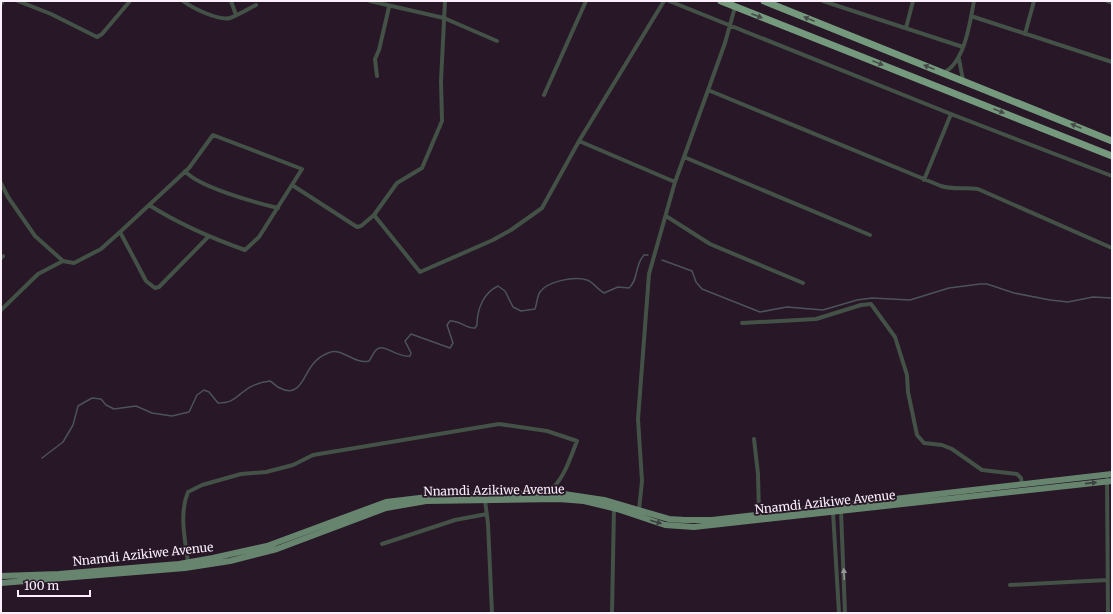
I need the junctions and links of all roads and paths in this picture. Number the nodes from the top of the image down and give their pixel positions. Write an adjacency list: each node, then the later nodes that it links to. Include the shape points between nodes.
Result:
1 (3, 1): 19 (street)
2 (18, 1): 3 (street, via 97,37)
3 (130, 1)
4 (183, 1): 23 (street, via 221,18 229,18)
5 (231, 1): 23 (street)
6 (370, 1): 21 (street)
7 (445, 1): 25 (street)
8 (586, 1): 37 (street)
9 (664, 1): 39 (street)
10 (669, 1): 26 (street)
11 (721, 1): 22 (highway)
12 (823, 1): 27 (street)
13 (914, 1): 27 (street)
14 (974, 1): 24 (street)
15 (1034, 1): 28 (street)
16 (1107, 1): 18 (street)
17 (769, 2): 33 (highway, one-way to 17)
18 (1112, 3)
19 (1, 4)
20 (256, 5): 23 (street)
21 (389, 7): 25 (street); 34 (street, via 375,59)
22 (735, 7): 26 (street); 41 (highway, one-way to 41)
23 (236, 14)
24 (971, 16): 28 (street); 30 (street)
25 (444, 18): 29 (street); 51 (street, via 440,81 442,121 422,168 397,183)
26 (730, 25): 36 (street); 38 (street)
27 (906, 28): 30 (street)
28 (1025, 34): 32 (street)
29 (497, 41)
30 (962, 47): 31 (street)
31 (959, 59): 33 (street); 35 (street)
32 (1112, 62)
33 (943, 73): 35 (highway)
34 (377, 76)
35 (963, 80): 40 (highway, one-way to 35)
36 (708, 90): 42 (street); 45 (street)
37 (544, 95)
38 (951, 114): 44 (street); 45 (street)
39 (579, 141): 46 (street); 51 (street, via 542,208 493,240 426,270 420,272 415,268)
40 (1112, 141)
41 (1112, 156)
42 (684, 157): 46 (street); 54 (street)
43 (186, 171): 48 (street, via 212,136 216,135 302,169); 49 (street); 50 (street, via 193,178 240,199)
44 (1112, 176)
45 (924, 180): 56 (street, via 949,189 978,189)
46 (675, 182): 52 (street)
47 (1, 183): 57 (street, via 35,236)
48 (292, 184): 50 (street); 51 (street, via 357,227)
49 (149, 205): 53 (street); 55 (street, via 174,221)
50 (278, 208): 55 (street, via 259,237 245,250)
51 (374, 215)
52 (666, 216): 58 (street, via 710,244); 67 (street, via 646,290 638,419 642,481)
53 (120, 232): 55 (street, via 146,281 154,288 159,287); 57 (street, via 101,249 83,259 74,263)
54 (870, 235)
55 (209, 236)
56 (1112, 248)
57 (63, 261): 59 (street, via 38,274)
58 (803, 283)
59 (1, 310)
60 (742, 323): 63 (street, via 816,319 871,304 895,337 907,375 916,435 924,443 942,444 952,449 982,470 1017,474)
61 (754, 439): 71 (street)
62 (1110, 478): 63 (main road, Nnamdi Azikiwe Avenue); 68 (main road, Nnamdi Azikiwe Avenue, one-way to 62); 75 (street)
63 (1022, 484): 71 (main road, Nnamdi Azikiwe Avenue)
64 (548, 493): 66 (main road, Nnamdi Azikiwe Avenue, via 577,496); 73 (main road, Nnamdi Azikiwe Avenue, via 428,496 396,500 267,546); 73 (street, via 558,485 577,441 547,431 499,424 313,455 293,465 266,472 241,474 202,485 188,492 184,501 183,529)
65 (485, 500): 66 (main road, Nnamdi Azikiwe Avenue, via 559,499); 70 (street); 76 (main road, Nnamdi Azikiwe Avenue, via 426,501 397,505 277,549 208,565)
66 (614, 506): 67 (main road, Nnamdi Azikiwe Avenue); 69 (main road, Nnamdi Azikiwe Avenue, one-way to 69, via 654,522 677,526 706,526); 79 (street)
67 (639, 510): 71 (main road, Nnamdi Azikiwe Avenue, via 669,519 685,520 712,520)
68 (841, 511): 69 (main road, Nnamdi Azikiwe Avenue); 81 (street, one-way to 68)
69 (833, 512): 80 (street)
70 (487, 514): 72 (street, via 455,520); 78 (street)
71 (759, 514)
72 (382, 544)
73 (188, 562): 74 (main road, Nnamdi Azikiwe Avenue, via 59,574)
74 (1, 576)
75 (1107, 580): 77 (street); 82 (street)
76 (1, 583)
77 (1010, 585)
78 (492, 613)
79 (612, 613)
80 (838, 613)
81 (845, 613)
82 (1108, 613)

